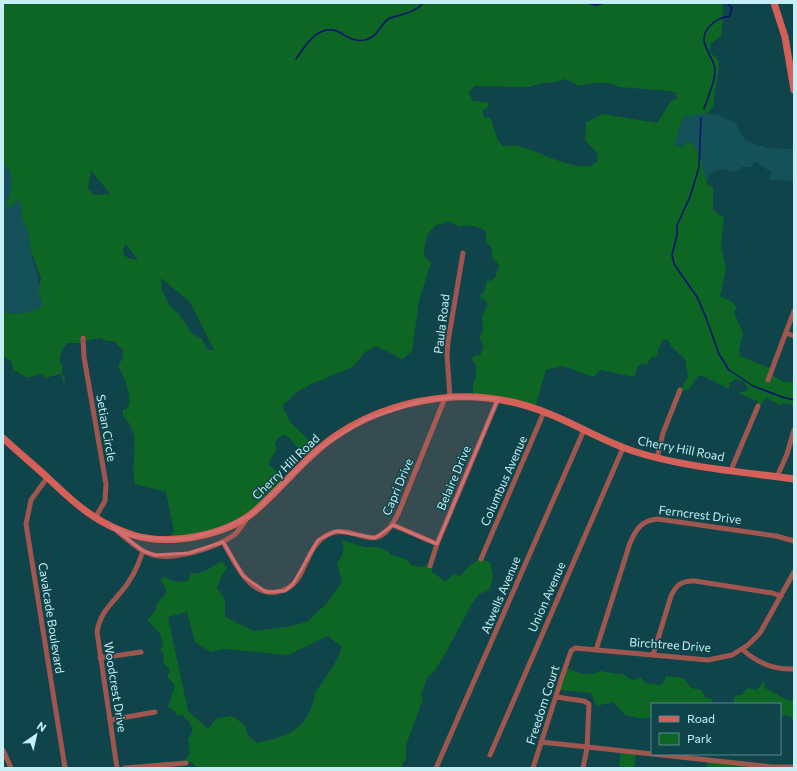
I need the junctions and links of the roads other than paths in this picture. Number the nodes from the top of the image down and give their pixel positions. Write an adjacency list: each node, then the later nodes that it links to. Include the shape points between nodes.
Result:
1 (774, 3): 2 (main road, via 785,37)
2 (794, 90)
3 (463, 253): 10 (street, Paula Road, via 448,348)
4 (794, 311): 5 (street)
5 (786, 333): 6 (street); 8 (street)
6 (794, 336)
7 (83, 338): 24 (street, Setian Circle, via 106,484 105,502)
8 (768, 380)
9 (680, 390): 18 (street, via 663,433)
10 (448, 398): 11 (main road, Cherry Hill Road); 23 (main road, Cherry Hill Road, via 420,401 388,410 341,432 318,449 275,493); 25 (street, Capri Drive)
11 (498, 400): 13 (main road, Cherry Hill Road, via 518,403); 29 (street, Belaire Drive)
12 (758, 406): 19 (street)
13 (544, 412): 14 (main road, Cherry Hill Road); 31 (street, Columbus Avenue)
14 (584, 430): 17 (main road, Cherry Hill Road); 57 (street, Atwells Avenue)
15 (794, 430): 20 (street)
16 (3, 438): 21 (main road, Cherry Hill Road)
17 (623, 448): 18 (main road, Cherry Hill Road); 48 (street, Union Avenue)
18 (657, 458): 19 (main road, Cherry Hill Road)
19 (731, 470): 20 (main road, Cherry Hill Road)
20 (777, 477): 22 (main road, Cherry Hill Road)
21 (47, 478): 24 (main road, Cherry Hill Road); 54 (street, Cavalcade Boulevard, via 32,500 26,524)
22 (794, 479)
23 (247, 517): 26 (main road, Cherry Hill Road, via 205,535 173,540 133,536); 28 (street, via 239,530)
24 (95, 518): 26 (main road, Cherry Hill Road)
25 (393, 525): 28 (street, Capri Drive, via 384,534 375,538 336,531 318,540 293,584 285,590 273,593 258,588 243,576); 29 (street)
26 (111, 526): 30 (street)
27 (794, 541): 37 (street, Ferncrest Drive, via 776,536 658,519 643,522 630,543)
28 (223, 542): 30 (street, via 178,555 155,555)
29 (437, 544): 32 (street, Belaire Drive)
30 (143, 551): 40 (street, Woodcrest Drive, via 134,574 102,615 97,632)
31 (481, 559)
32 (430, 566)
33 (794, 572): 34 (street, Birchtree Drive)
34 (781, 596): 36 (street, Birchtree Drive, via 760,633); 39 (street, via 694,581 680,583 671,596)
35 (573, 649): 37 (street, Birchtree Drive); 42 (street, Freedom Court)
36 (742, 649): 39 (street, Birchtree Drive, via 724,657 708,660); 41 (street, via 761,664)
37 (596, 650): 39 (street, Birchtree Drive)
38 (141, 652): 40 (street)
39 (653, 655)
40 (100, 658): 44 (street, Woodcrest Drive)
41 (794, 669)
42 (556, 697): 45 (street, Freedom Court); 46 (street, via 589,704)
43 (156, 712): 44 (street)
44 (110, 720): 55 (street, Woodcrest Drive)
45 (541, 742): 46 (street); 58 (street, Freedom Court)
46 (587, 748): 49 (street); 59 (street)
47 (3, 750): 53 (street)
48 (490, 755)
49 (651, 755)
50 (656, 755): 52 (street, via 773,767)
51 (186, 763): 56 (street)
52 (794, 766)
53 (11, 768)
54 (65, 768)
55 (117, 768)
56 (125, 768)
57 (436, 768)
58 (533, 768)
59 (583, 768)

